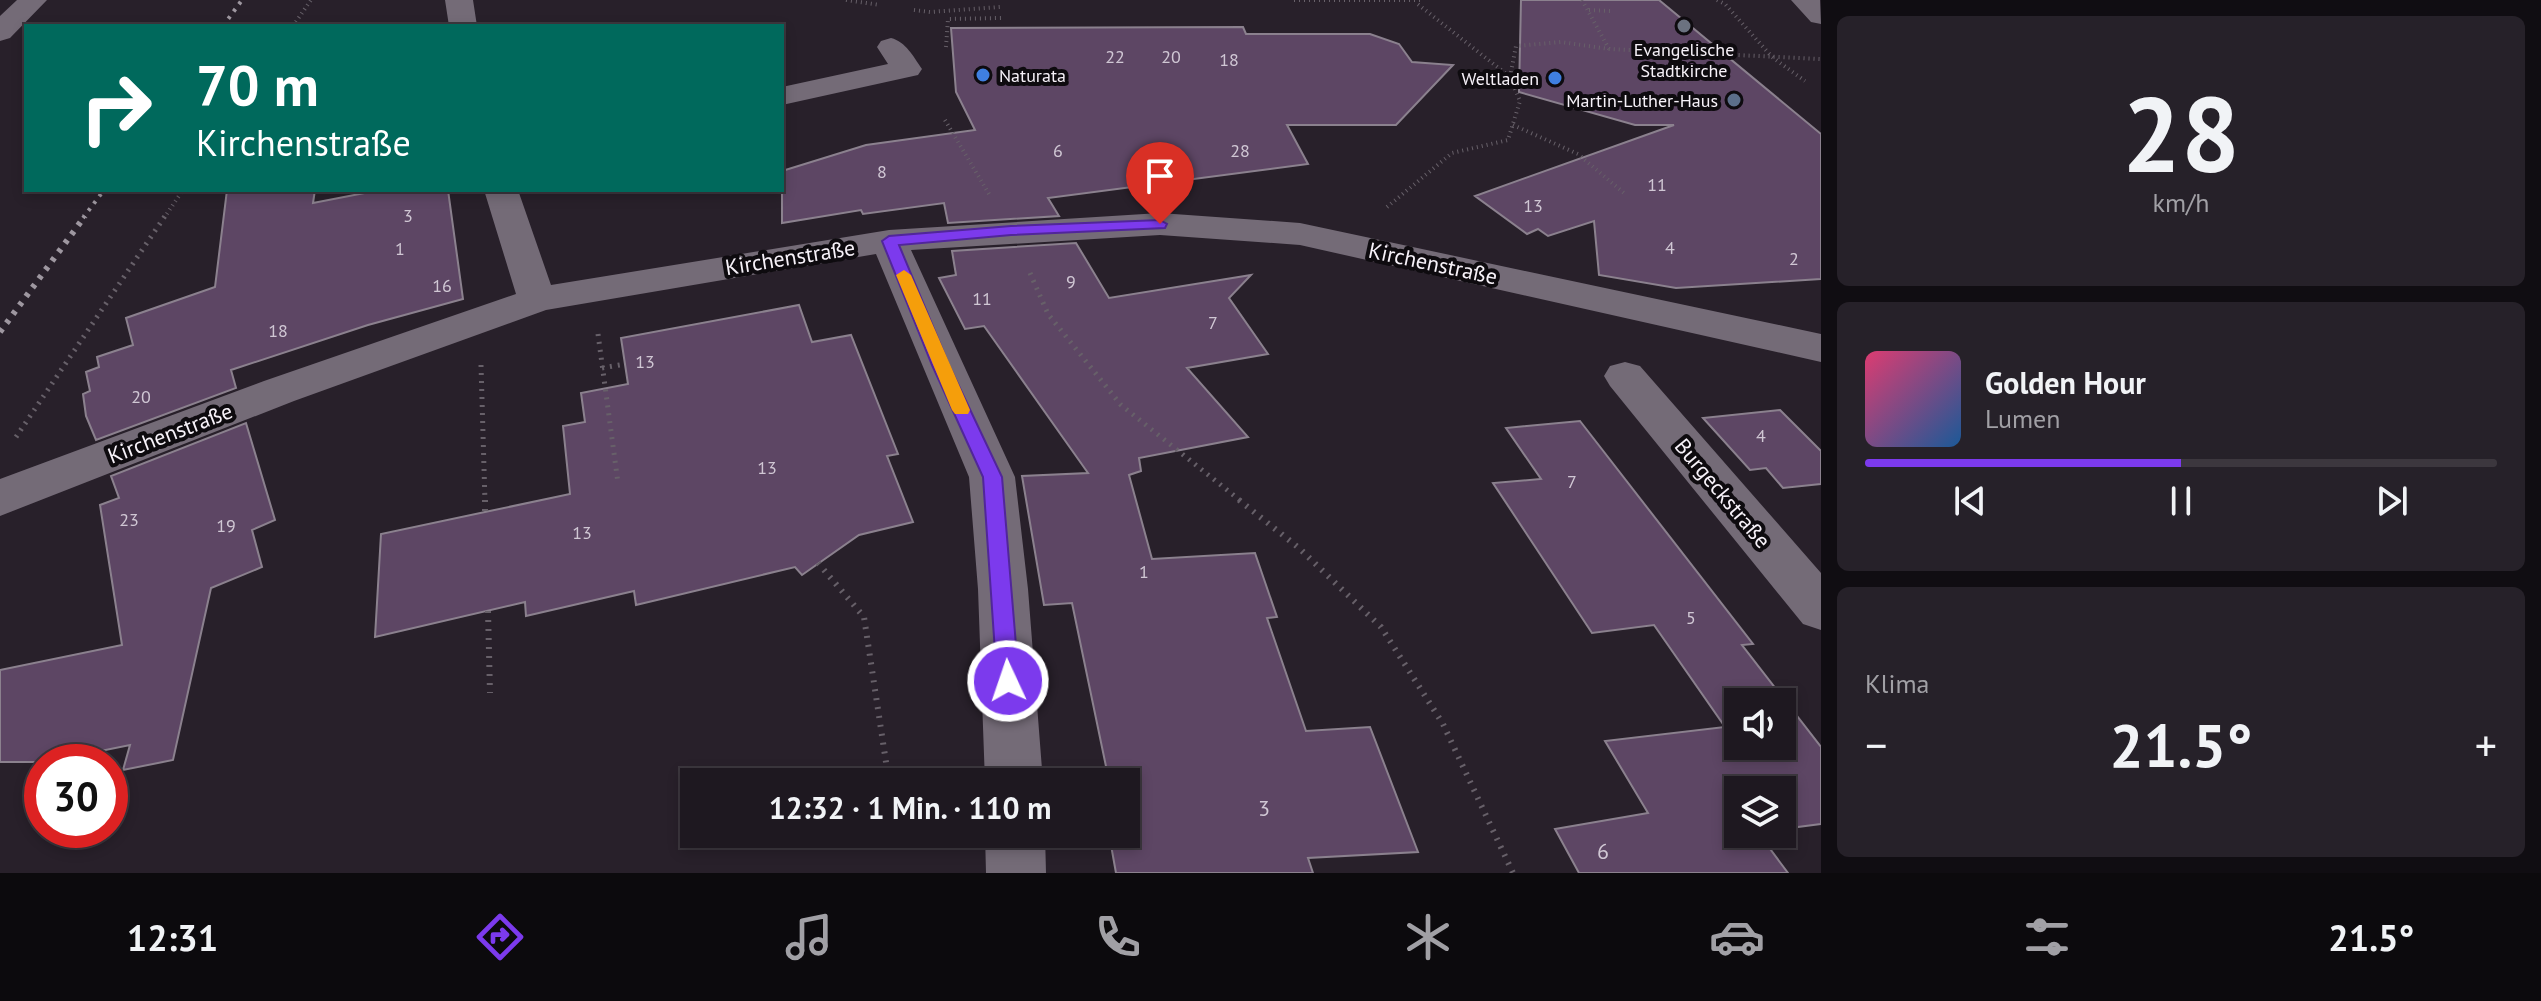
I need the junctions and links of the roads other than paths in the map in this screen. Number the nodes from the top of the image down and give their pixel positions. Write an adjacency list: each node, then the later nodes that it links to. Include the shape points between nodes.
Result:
1 (33, 0): 6 (street)
2 (459, 0): 5 (street)
3 (1805, 0): 4 (street)
4 (1821, 16)
5 (463, 24)
6 (0, 32)
7 (891, 47): 8 (street, via 907,69)
8 (784, 96)
9 (502, 192): 11 (street)
10 (889, 241): 11 (street, Kirchenstraße); 12 (street, Kirchenstraße, via 1160,224 1300,234); 16 (street, via 992,477)
11 (537, 300): 14 (street, Kirchenstraße)
12 (1813, 343)
13 (1625, 376): 15 (street, Burgeckstraße)
14 (0, 498)
15 (1821, 609)
16 (1013, 768)
17 (1015, 848): 18 (street)
18 (1016, 873)

